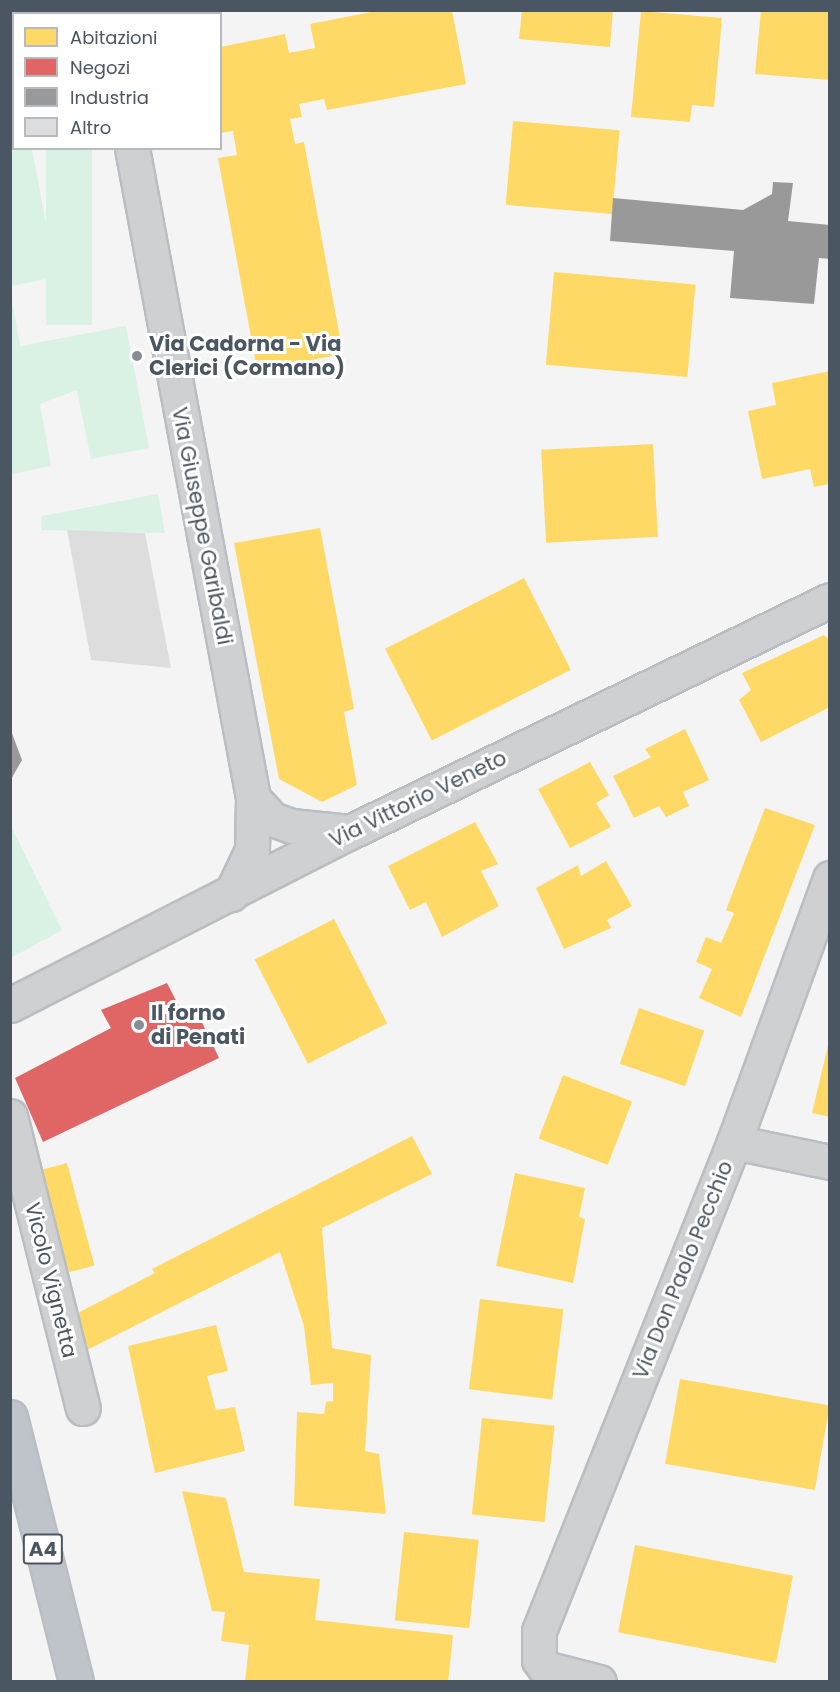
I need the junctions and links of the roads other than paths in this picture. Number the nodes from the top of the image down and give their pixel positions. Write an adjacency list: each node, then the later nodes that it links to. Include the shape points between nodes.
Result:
1 (132, 150): 3 (street, Via Giuseppe Garibaldi)
2 (830, 600): 4 (street, Via Vittorio Veneto)
3 (253, 798): 4 (street, via 272,819 291,826); 6 (street, Via Giuseppe Garibaldi, via 252,850)
4 (350, 832): 6 (street, Via Vittorio Veneto)
5 (830, 878): 9 (street, Via Don Paolo Pecchio)
6 (231, 894): 7 (street, Via Vittorio Veneto)
7 (10, 1005)
8 (10, 1116): 11 (street, Vicolo Vignetta)
9 (734, 1142): 10 (street); 14 (street, Via Don Paolo Pecchio, via 539,1631 539,1660 555,1672)
10 (830, 1162)
11 (83, 1408)
12 (10, 1417): 13 (highway, A4)
13 (76, 1682)
14 (599, 1682)

